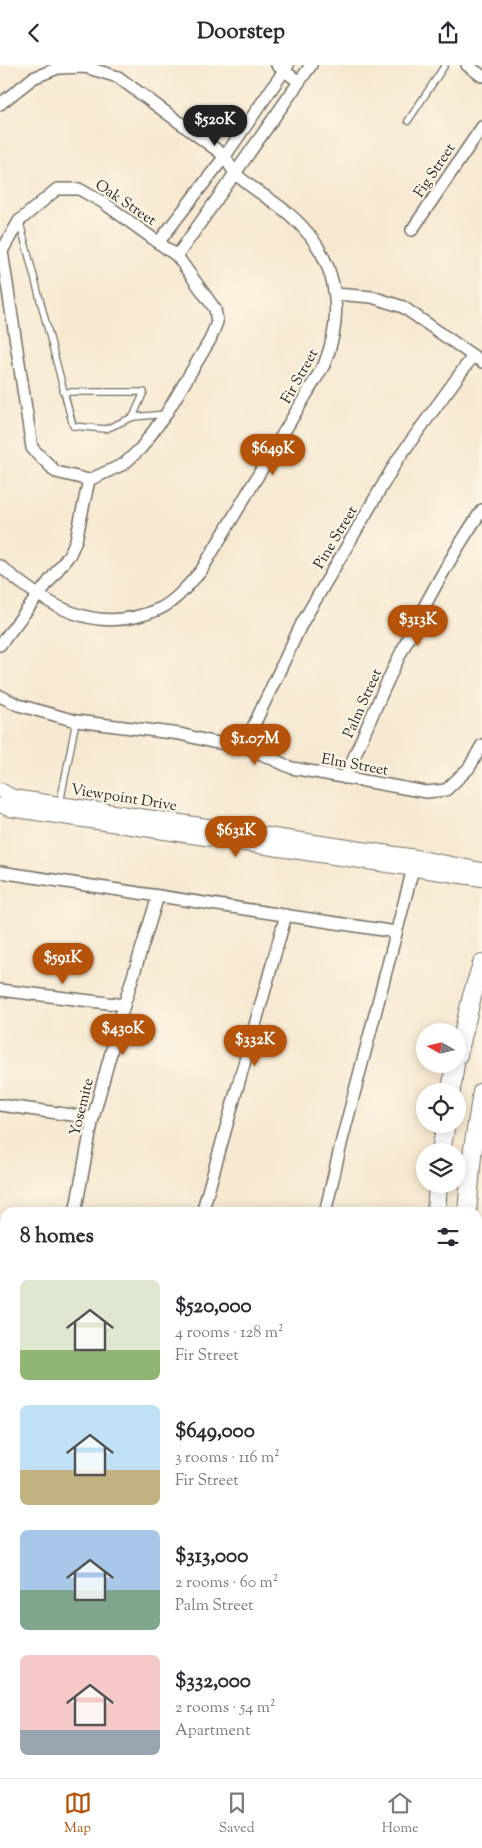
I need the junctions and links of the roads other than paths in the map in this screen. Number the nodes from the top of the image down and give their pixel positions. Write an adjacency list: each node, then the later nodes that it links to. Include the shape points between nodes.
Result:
1 (310, 65): 6 (street)
2 (445, 65): 8 (lane)
3 (467, 65): 5 (street)
4 (283, 67): 6 (street); 10 (street)
5 (482, 76)
6 (299, 82): 11 (street)
7 (0, 104): 10 (street, Fir Street, via 33,78 58,68 85,67 118,77)
8 (408, 121)
9 (482, 127): 13 (street, Fig Street)
10 (225, 156): 11 (street, Fir Street); 14 (street)
11 (236, 175): 15 (street); 16 (street, Fir Street, via 290,214 318,243 332,274)
12 (19, 221): 14 (street, Oak Street, via 56,189 79,189 104,203); 18 (lane); 21 (street, Oak Street, via 2,251 32,448 56,472)
13 (412, 230)
14 (158, 243): 15 (street, Oak Street)
15 (177, 257): 19 (street, Oak Street, via 215,309 217,322 210,340)
16 (335, 294): 17 (street, via 372,297 403,307); 24 (street, Fir Street, via 331,347 324,365 201,571 160,609 122,619 96,620 64,611)
17 (478, 359): 29 (street, Pine Street, via 398,459 307,614)
18 (63, 392): 20 (lane, via 73,426 106,429); 20 (lane, via 144,393)
19 (166, 414): 20 (lane); 21 (street, Oak Street, via 141,448 124,464)
20 (133, 417)
21 (89, 480): 24 (street, via 76,540 54,576)
22 (482, 510): 30 (street, Palm Street, via 409,635)
23 (0, 566): 24 (street, Fir Street)
24 (37, 594): 25 (street)
25 (0, 645)
26 (0, 696): 27 (street, Elm Street, via 18,705)
27 (76, 721): 29 (street, Elm Street); 32 (lane)
28 (482, 745): 30 (street, Elm Street, via 469,768 446,790 426,792)
29 (244, 746): 30 (street, Elm Street, via 292,768)
30 (345, 778)
31 (0, 791): 32 (street, Viewpoint Drive, via 13,797)
32 (60, 803): 34 (street, Viewpoint Drive)
33 (0, 805): 34 (street, Viewpoint Drive, via 9,809)
34 (414, 864): 35 (street, Viewpoint Drive); 37 (street, Viewpoint Drive); 40 (street)
35 (482, 869)
36 (0, 872): 38 (street)
37 (482, 879)
38 (158, 896): 39 (street); 43 (street, Yosemite)
39 (286, 915): 40 (street); 50 (street)
40 (396, 932): 51 (street)
41 (482, 964): 44 (main road)
42 (0, 990): 43 (street)
43 (124, 1005): 47 (street, Yosemite)
44 (466, 1025)
45 (482, 1092): 53 (main road)
46 (0, 1105): 47 (street)
47 (93, 1118): 49 (street, Yosemite)
48 (437, 1193): 52 (main road)
49 (75, 1207)
50 (204, 1207)
51 (327, 1207)
52 (436, 1207)
53 (468, 1207)

